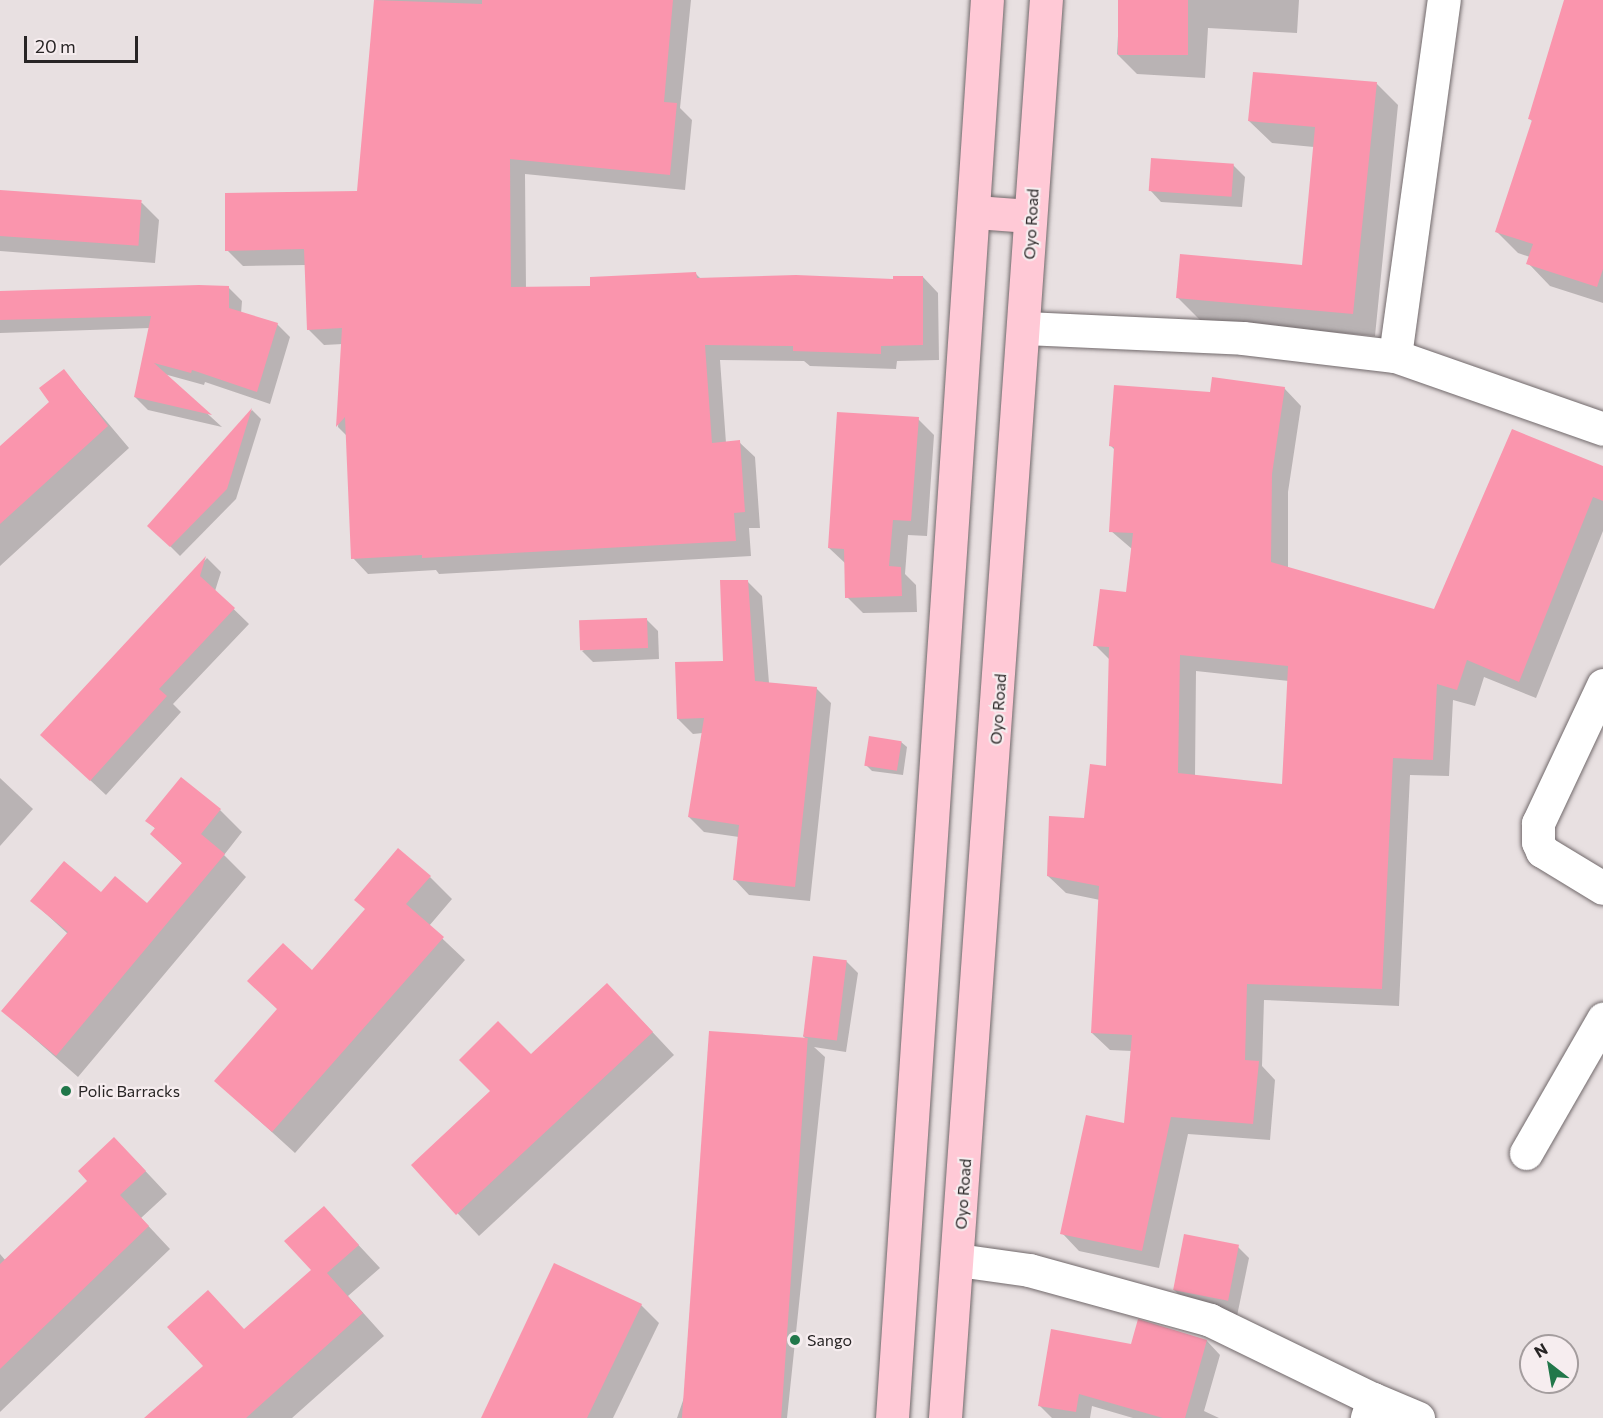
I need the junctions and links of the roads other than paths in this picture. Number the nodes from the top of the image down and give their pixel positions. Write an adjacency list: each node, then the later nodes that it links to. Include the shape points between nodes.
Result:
1 (987, 0): 4 (main road)
2 (1046, 0): 5 (main road, Oyo Road)
3 (1444, 0): 7 (street)
4 (975, 212): 5 (main road); 15 (main road)
5 (1030, 216): 6 (main road, Oyo Road)
6 (1025, 328): 7 (street, via 1243,338); 13 (main road, Oyo Road)
7 (1395, 356): 8 (street)
8 (1603, 429)
9 (1603, 685): 10 (street, via 1538,823 1538,842 1542,851)
10 (1603, 888)
11 (1603, 1019): 12 (street)
12 (1526, 1153)
13 (958, 1260): 14 (street, via 1029,1269 1210,1320); 16 (main road, Oyo Road)
14 (1370, 1409): 17 (street)
15 (892, 1418)
16 (945, 1418)
17 (1418, 1418)

